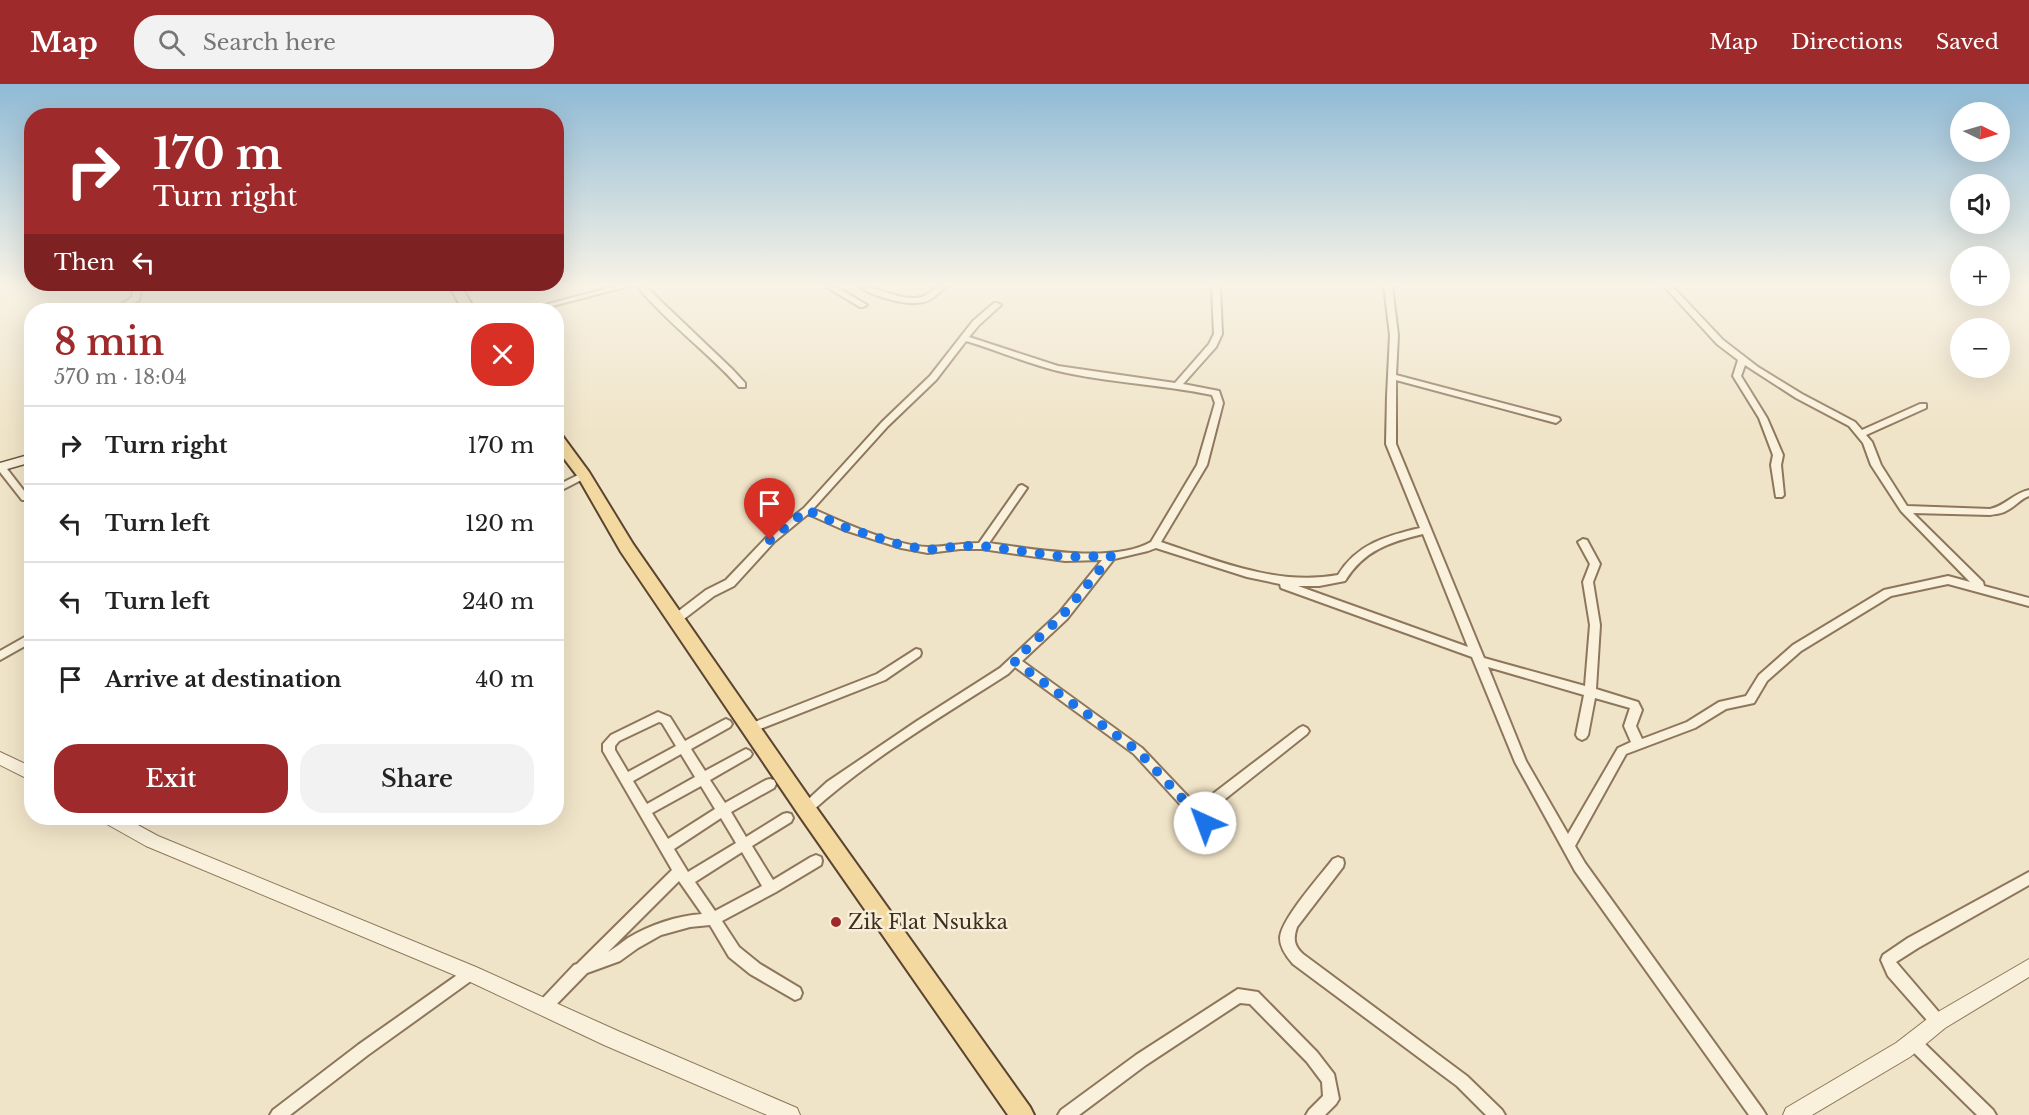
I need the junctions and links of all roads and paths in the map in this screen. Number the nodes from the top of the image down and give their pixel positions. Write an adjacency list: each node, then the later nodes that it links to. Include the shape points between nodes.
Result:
1 (690, 334): 10 (street)
2 (968, 334): 6 (street)
3 (1218, 334): 9 (street)
4 (1394, 334): 8 (street)
5 (1713, 334): 7 (street)
6 (965, 338): 9 (street, via 1070,371); 24 (street, via 933,378)
7 (1743, 359): 13 (street, via 1799,396 1852,424); 21 (street, via 1737,376 1763,418 1778,455)
8 (1392, 376): 12 (street); 25 (street, via 1391,444)
9 (1178, 384): 27 (street, via 1216,393 1219,403 1202,465)
10 (742, 385)
11 (1923, 406): 13 (street)
12 (1556, 420)
13 (1862, 434): 23 (street)
14 (564, 448): 17 (main road)
15 (24, 460): 16 (main road)
16 (1, 467): 22 (street)
17 (584, 475): 18 (street); 33 (main road, via 627,548)
18 (564, 486)
19 (1022, 488): 28 (street)
20 (2029, 493): 23 (street, via 1990,512)
21 (1779, 495)
22 (24, 497)
23 (1904, 509): 31 (street)
24 (807, 510): 28 (street, via 901,545 928,550); 33 (street, via 770,540 730,583)
25 (1425, 530): 30 (street, via 1374,545 1346,568 1341,578 1323,584); 37 (street)
26 (1583, 542): 39 (street, via 1595,564 1588,582 1595,625)
27 (1155, 544): 29 (street); 30 (street)
28 (982, 546): 29 (street, via 1065,557)
29 (1111, 556): 38 (street, via 1062,616)
30 (1272, 580): 37 (street)
31 (1981, 587): 32 (street); 44 (street, via 1948,580 1888,593 1797,648 1763,678 1750,700 1723,705 1691,725)
32 (2029, 602)
33 (676, 619): 41 (main road)
34 (24, 642): 36 (street)
35 (916, 653): 41 (street, via 881,677)
36 (0, 656)
37 (1478, 657): 39 (street); 58 (street, via 1521,762)
38 (1014, 661): 42 (street, via 1138,751 1201,818); 52 (street, via 831,786)
39 (1590, 692): 43 (street); 44 (street, via 1634,705 1630,726)
40 (726, 724): 45 (street)
41 (751, 728): 52 (main road)
42 (1303, 731)
43 (1582, 735)
44 (1638, 744): 58 (street, via 1622,751)
45 (683, 747): 49 (street); 49 (street, via 662,717 615,738 609,751); 50 (street)
46 (746, 754): 50 (street)
47 (0, 758): 48 (street)
48 (24, 771)
49 (626, 779): 53 (street)
50 (702, 779): 53 (street); 54 (street)
51 (770, 784): 54 (street)
52 (806, 809): 75 (main road)
53 (645, 811): 59 (street)
54 (722, 811): 57 (street); 59 (street)
55 (787, 819): 57 (street)
56 (123, 825): 68 (street, via 152,841)
57 (743, 845): 62 (street); 64 (street)
58 (1568, 846): 79 (street)
59 (666, 847): 62 (street)
60 (816, 861): 64 (street)
61 (1338, 863): 78 (street, via 1292,923 1287,933 1288,948 1462,1081)
62 (683, 875): 65 (street); 67 (street)
63 (2029, 878): 71 (street, via 1888,960)
64 (771, 888): 65 (street)
65 (713, 919): 67 (street, via 658,930 615,956); 69 (street, via 734,952)
66 (2029, 968): 71 (street)
67 (579, 970): 70 (street)
68 (470, 973): 70 (street); 73 (street)
69 (795, 993)
70 (545, 1006): 74 (street)
71 (1938, 1023): 72 (street)
72 (1914, 1043): 80 (street); 81 (street)
73 (278, 1115)
74 (790, 1115)
75 (1022, 1115)
76 (1066, 1115): 77 (street, via 1238,996 1254,997 1329,1079 1331,1100)
77 (1314, 1115)
78 (1497, 1115)
79 (1758, 1115)
80 (1793, 1115)
81 (1988, 1115)

